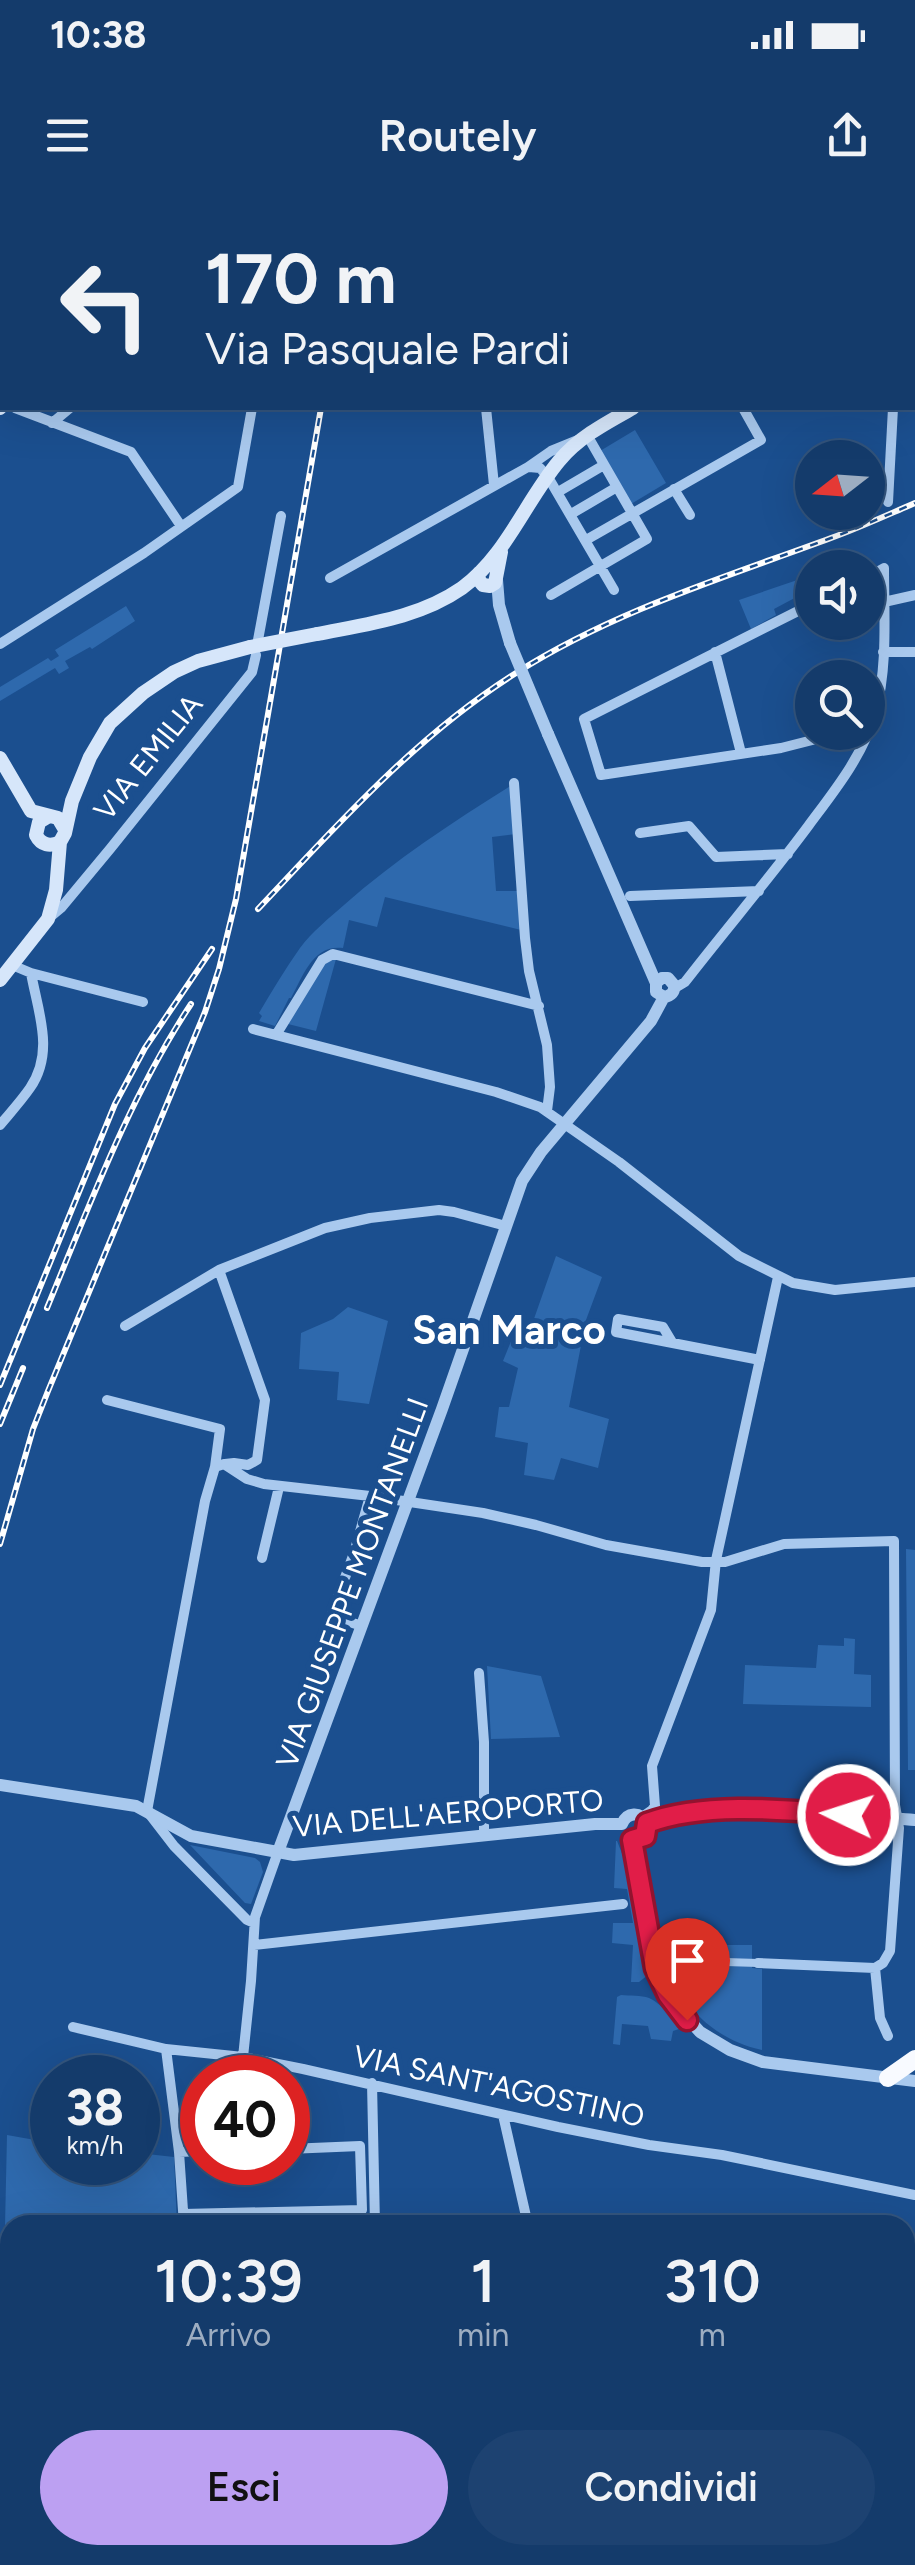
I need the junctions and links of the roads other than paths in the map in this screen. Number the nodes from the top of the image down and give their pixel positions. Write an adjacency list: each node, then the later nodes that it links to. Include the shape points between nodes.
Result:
1 (20, 410): 8 (street)
2 (68, 410): 8 (street)
3 (252, 410): 23 (street, via 238,487)
4 (486, 410): 14 (street)
5 (630, 410): 9 (main road)
6 (745, 410): 16 (street, via 761,440)
7 (893, 410): 18 (street)
8 (52, 423): 23 (street, via 131,452)
9 (584, 437): 10 (main road); 11 (street)
10 (553, 457): 12 (street); 13 (main road)
11 (604, 465): 15 (street); 17 (street)
12 (528, 467): 13 (street); 14 (street)
13 (548, 476): 17 (street); 26 (main road)
14 (494, 486): 27 (street)
15 (617, 487): 19 (street); 20 (street)
16 (674, 489): 19 (street); 21 (street)
17 (558, 492): 20 (street)
18 (888, 502)
19 (632, 513): 24 (street); 25 (street, via 647,538)
20 (570, 514): 24 (street)
21 (690, 514)
22 (282, 516): 35 (street, VIA EMILIA)
23 (181, 526): 34 (street)
24 (586, 540): 25 (street)
25 (600, 566): 28 (street); 29 (street)
26 (487, 577): 35 (main road, VIA EMILIA, bridge, via 400,618); 60 (street, bridge, via 656,992)
27 (330, 578)
28 (614, 590)
29 (551, 595)
30 (915, 596): 31 (street)
31 (885, 602)
32 (795, 612): 36 (street)
33 (883, 640): 37 (street, VIA GIUSEPPE MONTANELLI)
34 (0, 644)
35 (254, 648): 46 (main road, VIA EMILIA, via 186,666 136,698 104,732); 53 (street, VIA EMILIA, via 252,672)
36 (715, 652): 42 (street); 42 (street, via 584,719 601,775)
37 (883, 652): 38 (street); 39 (street, VIA GIUSEPPE MONTANELLI)
38 (915, 652)
39 (882, 660)
40 (795, 744): 42 (street)
41 (860, 750): 51 (street, VIA GIUSEPPE MONTANELLI)
42 (740, 753)
43 (0, 758): 47 (main road, via 32,811)
44 (0, 776): 48 (main road)
45 (514, 783): 62 (street, via 525,938)
46 (72, 802): 47 (main road); 50 (main road, VIA EMILIA)
47 (50, 816): 48 (main road); 50 (main road, via 60,820)
48 (36, 829): 50 (main road, via 45,844)
49 (640, 833): 51 (street, via 689,826 716,857)
50 (62, 835): 52 (main road, VIA EMILIA)
51 (788, 854): 54 (street, VIA GIUSEPPE MONTANELLI)
52 (58, 879): 53 (street, via 63,889); 56 (main road, VIA EMILIA)
53 (75, 889): 56 (street, VIA EMILIA)
54 (759, 890): 55 (street); 60 (street, VIA GIUSEPPE MONTANELLI, via 683,984)
55 (630, 896)
56 (48, 919): 57 (main road, VIA EMILIA)
57 (12, 965): 58 (street); 59 (main road, VIA EMILIA)
58 (31, 973): 61 (street); 67 (street, via 43,1060)
59 (0, 980)
60 (669, 992): 66 (street, VIA GIUSEPPE MONTANELLI)
61 (143, 1002)
62 (539, 1006): 64 (street, via 333,954 322,960); 65 (street, via 548,1056)
63 (253, 1029): 64 (street)
64 (276, 1035): 65 (street)
65 (547, 1110): 66 (street)
66 (566, 1123): 68 (street, VIA GIUSEPPE MONTANELLI, via 526,1173); 70 (street, via 740,1256)
67 (0, 1125)
68 (506, 1226): 69 (street, via 446,1210 400,1213 326,1228); 79 (street, VIA GIUSEPPE MONTANELLI)
69 (219, 1270): 72 (street); 76 (street, via 265,1400 256,1462)
70 (778, 1277): 71 (street, via 835,1290); 74 (street)
71 (915, 1282)
72 (126, 1326)
73 (672, 1342): 73 (street, via 616,1332 618,1319 663,1327); 74 (street)
74 (760, 1360): 81 (street)
75 (107, 1400): 76 (street, via 220,1430)
76 (219, 1466): 77 (street); 85 (street, via 206,1501)
77 (279, 1487): 78 (street); 80 (street)
78 (370, 1496): 79 (street); 82 (street, via 332,1616)
79 (408, 1501): 81 (street); 82 (street, VIA GIUSEPPE MONTANELLI)
80 (262, 1558)
81 (715, 1563): 86 (street, via 784,1544 894,1541); 87 (street, via 711,1610 652,1766 655,1806)
82 (362, 1626): 92 (street, VIA GIUSEPPE MONTANELLI)
83 (479, 1673): 90 (street)
84 (0, 1785): 85 (street, VIA DELL'AEROPORTO)
85 (147, 1811): 92 (street, VIA DELL'AEROPORTO, via 191,1836); 94 (street)
86 (898, 1819): 87 (street, VIA DELL'AEROPORTO, via 755,1809); 88 (street, VIA DELL'AEROPORTO); 98 (street, via 890,1951)
87 (645, 1820): 89 (street, via 630,1815); 91 (street, via 645,1836)
88 (915, 1820)
89 (622, 1824): 90 (street, VIA DELL'AEROPORTO); 91 (street)
90 (484, 1836): 92 (street, VIA DELL'AEROPORTO)
91 (632, 1840): 106 (street, via 655,1968 696,2028 758,2060)
92 (278, 1852): 94 (street, VIA GIUSEPPE MONTANELLI)
93 (623, 1904): 95 (street)
94 (254, 1923): 95 (street, VIA GIUSEPPE MONTANELLI)
95 (254, 1945): 103 (street, VIA GIUSEPPE MONTANELLI)
96 (660, 1960): 97 (street)
97 (758, 1963): 98 (street)
98 (875, 1968): 100 (street)
99 (73, 2027): 101 (street, VIA SANT'AGOSTINO)
100 (888, 2036)
101 (166, 2048): 102 (street, VIA SANT'AGOSTINO); 111 (street)
102 (219, 2055)
103 (242, 2055)
104 (915, 2059): 106 (highway)
105 (310, 2071): 108 (street, VIA SANT'AGOSTINO)
106 (888, 2078): 107 (street)
107 (915, 2082)
108 (372, 2083): 109 (street, VIA SANT'AGOSTINO); 115 (street)
109 (503, 2115): 112 (street, VIA SANT'AGOSTINO); 116 (street)
110 (310, 2148): 114 (street, via 360,2146 362,2210)
111 (179, 2152): 113 (street)
112 (915, 2196)
113 (184, 2215)
114 (273, 2215)
115 (375, 2215)
116 (526, 2215)

